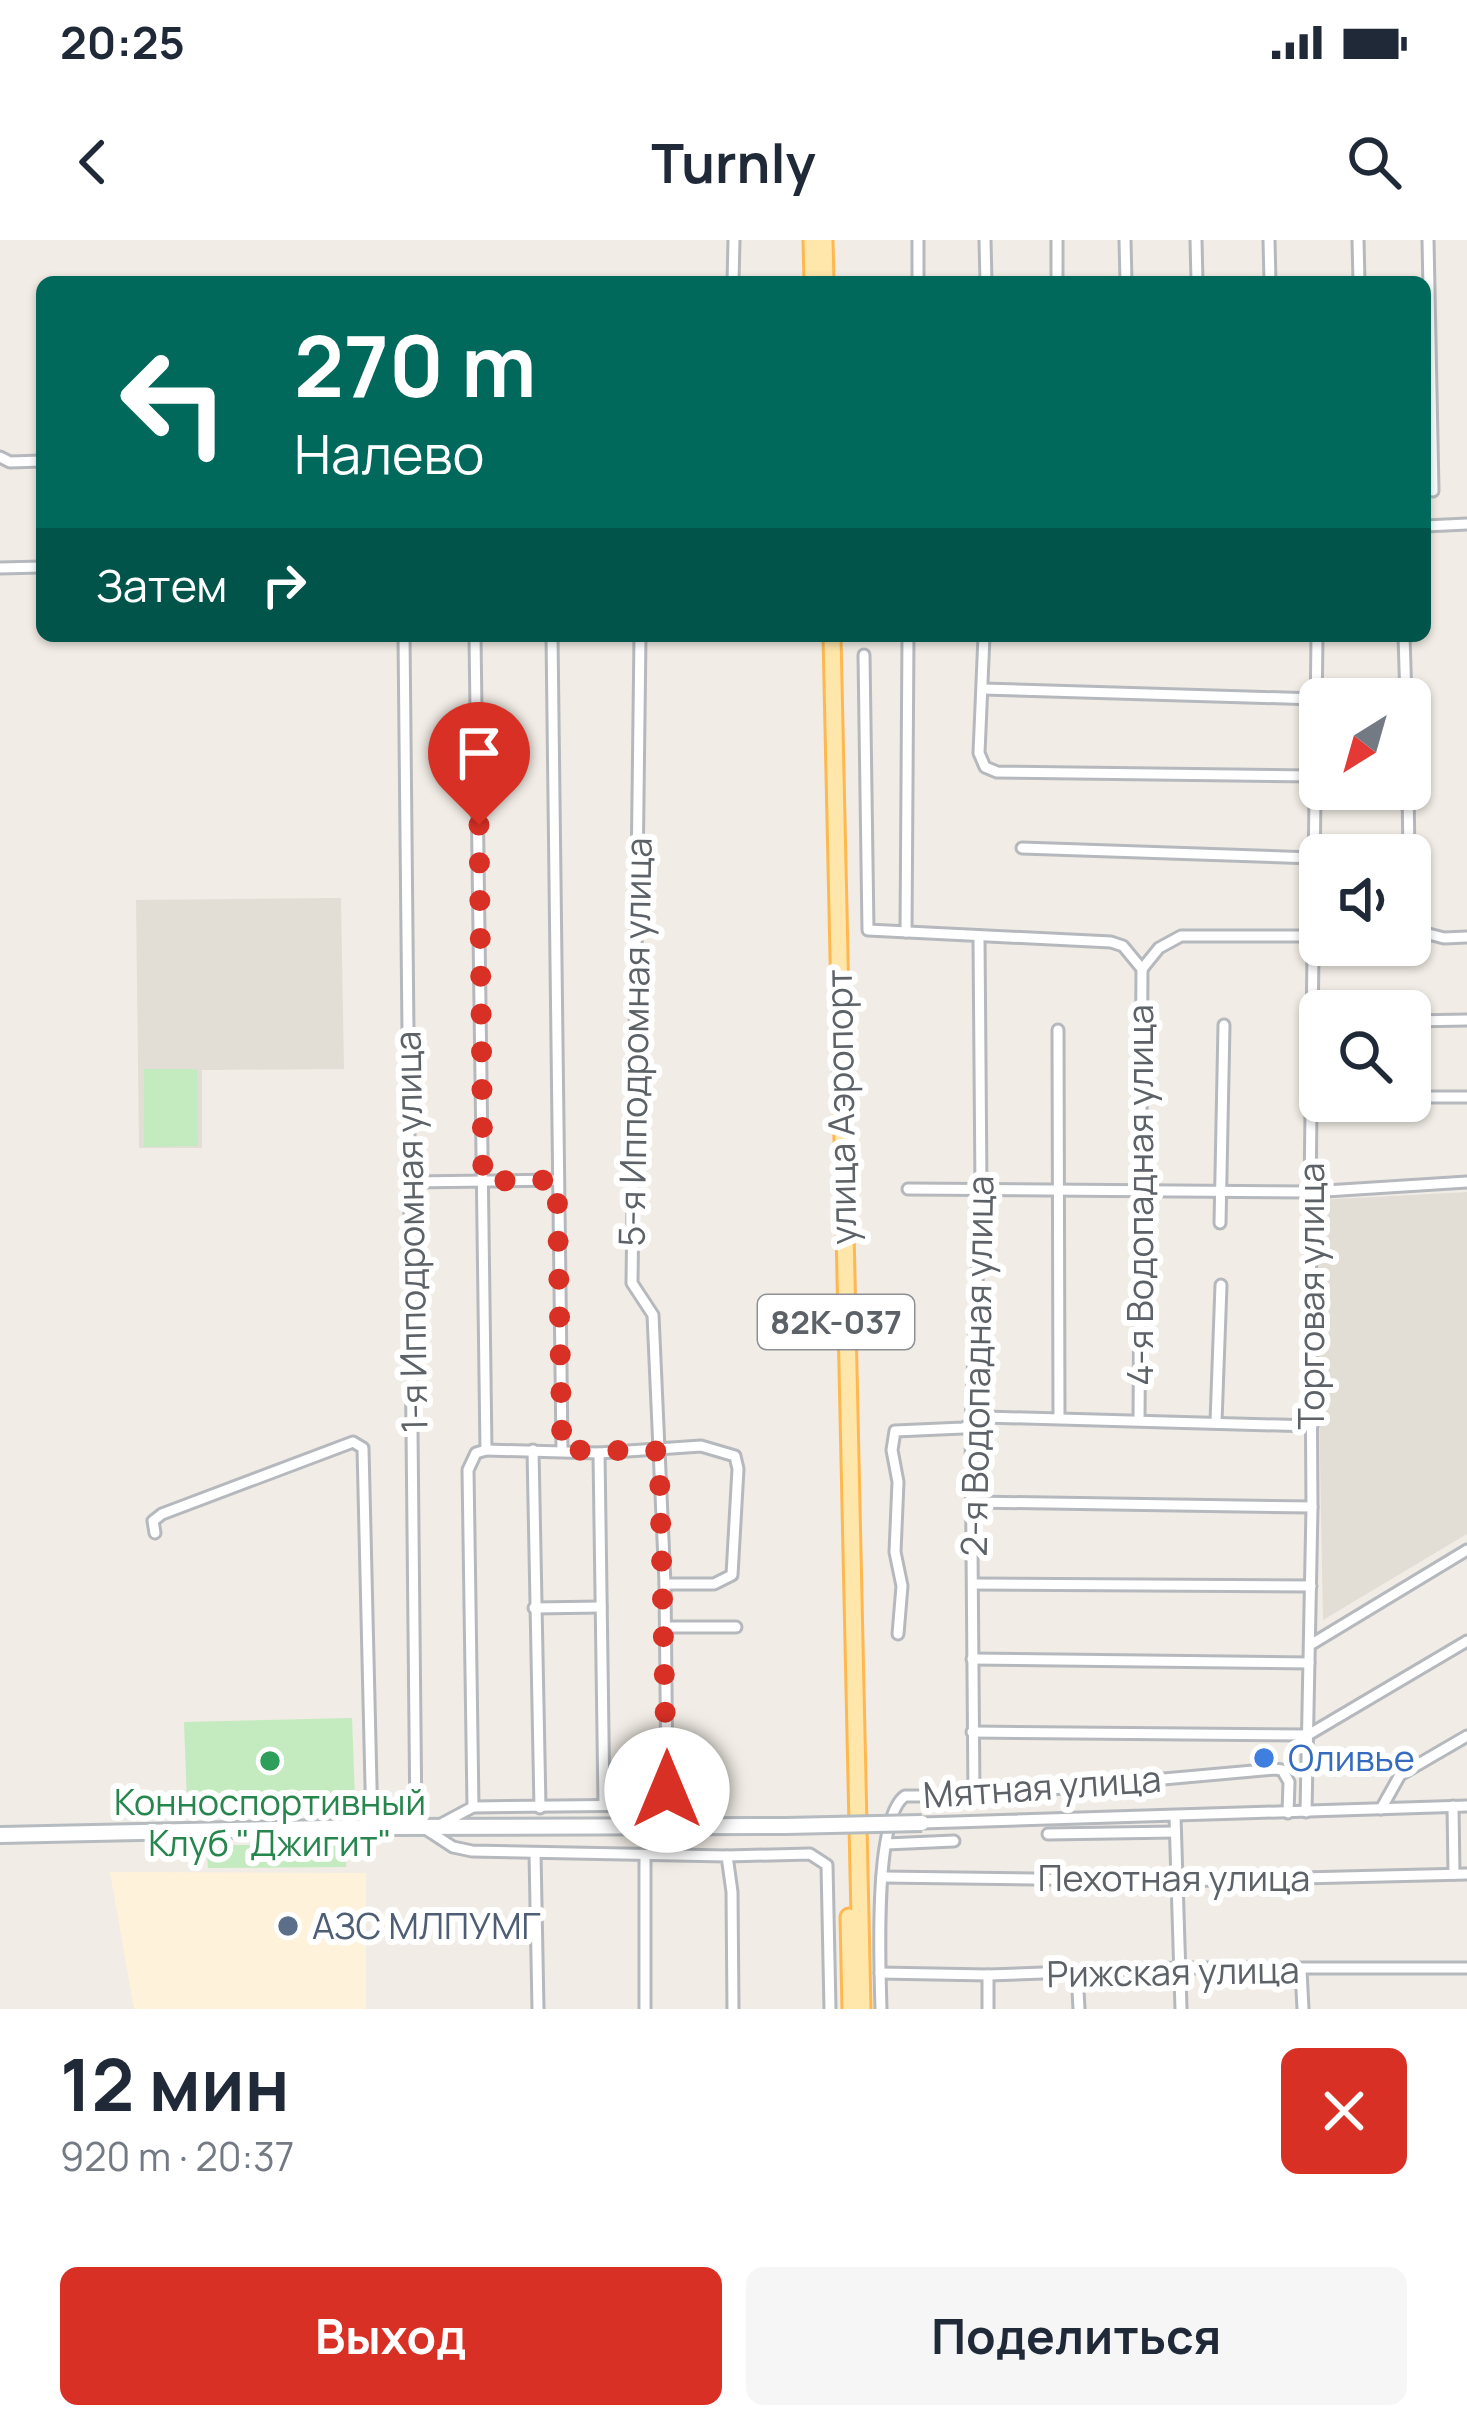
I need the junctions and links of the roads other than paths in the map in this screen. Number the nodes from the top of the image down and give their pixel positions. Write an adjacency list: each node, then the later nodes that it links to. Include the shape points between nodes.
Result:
1 (734, 240): 12 (street)
2 (812, 240): 13 (main road)
3 (824, 240): 14 (main road)
4 (918, 240): 15 (street)
5 (985, 240): 16 (street)
6 (1057, 240): 17 (street)
7 (1125, 240): 18 (street)
8 (1196, 240): 19 (street)
9 (1269, 240): 20 (street)
10 (1358, 240): 21 (street)
11 (1428, 240): 22 (street)
12 (733, 276)
13 (813, 276)
14 (825, 276)
15 (918, 276)
16 (986, 276)
17 (1058, 276)
18 (1126, 276)
19 (1197, 276)
20 (1270, 276)
21 (1359, 276)
22 (1429, 276)
23 (1431, 428): 26 (street)
24 (0, 457): 25 (street)
25 (36, 461)
26 (1432, 491)
27 (1467, 524): 28 (street)
28 (1431, 526)
29 (36, 567): 30 (street)
30 (0, 568)
31 (404, 642): 64 (street, 1-я Ипподромная улица)
32 (475, 642): 63 (street)
33 (552, 642): 62 (street)
34 (640, 642): 82 (street, 5-я Ипподромная улица, via 632,1283 653,1315)
35 (821, 642): 138 (main road, улица Аэропорт / 82К-037)
36 (832, 642): 139 (main road, улица Аэропорт)
37 (908, 642): 49 (street)
38 (984, 642): 44 (street)
39 (1317, 642): 42 (street, Торговая улица)
40 (1404, 642): 43 (street)
41 (864, 656): 49 (street, via 866,922 876,934)
42 (1316, 678)
43 (1405, 678)
44 (983, 689): 45 (street); 46 (street, via 979,753 998,772)
45 (1299, 698)
46 (1299, 776)
47 (1022, 848): 48 (street)
48 (1299, 857)
49 (906, 932): 51 (street)
50 (1431, 935): 52 (street)
51 (979, 937): 54 (street, via 1111,942); 67 (street, 2-я Водопадная улица)
52 (1467, 937)
53 (1299, 940): 54 (street, via 1181,936)
54 (1142, 969): 69 (street, 4-я Водопадная улица)
55 (1467, 1020): 56 (street)
56 (1431, 1021)
57 (1224, 1025): 70 (street)
58 (1058, 1030): 68 (street)
59 (1431, 1097): 60 (street)
60 (1467, 1097)
61 (1314, 1122): 71 (street, Торговая улица)
62 (557, 1180): 63 (street); 81 (street)
63 (483, 1181): 64 (street); 79 (street)
64 (409, 1182): 115 (street, 1-я Ипподромная улица)
65 (1467, 1182): 71 (street)
66 (908, 1189): 67 (street)
67 (981, 1190): 68 (street); 77 (street, 2-я Водопадная улица)
68 (1059, 1190): 69 (street); 74 (street)
69 (1142, 1190): 70 (street); 75 (street, 4-я Водопадная улица)
70 (1222, 1191): 71 (street); 72 (street)
71 (1310, 1192): 78 (street, Торговая улица)
72 (1220, 1222)
73 (1221, 1285): 76 (street)
74 (1059, 1418): 75 (street); 77 (street, via 985,1418)
75 (1139, 1420): 76 (street)
76 (1216, 1422): 78 (street)
77 (971, 1426): 84 (street, 2-я Водопадная улица); 95 (street, via 895,1431)
78 (1312, 1426): 85 (street, Торговая улица)
79 (486, 1450): 80 (street); 106 (street, via 468,1470)
80 (533, 1450): 81 (street); 92 (street)
81 (562, 1450): 83 (street)
82 (659, 1451): 83 (street); 88 (street, 5-я Ипподромная улица); 88 (street, via 715,1448 738,1461 732,1575 714,1584)
83 (599, 1453): 91 (street)
84 (974, 1502): 85 (street); 89 (street, 2-я Водопадная улица)
85 (1312, 1507): 90 (street, Торговая улица)
86 (155, 1533): 114 (street, via 162,1514 353,1442 363,1448)
87 (1467, 1550): 97 (street)
88 (665, 1584): 93 (street, 5-я Ипподромная улица)
89 (973, 1584): 90 (street); 98 (street, 2-я Водопадная улица)
90 (1311, 1586): 97 (street, Торговая улица)
91 (601, 1606): 92 (street); 104 (street)
92 (534, 1608): 108 (street)
93 (666, 1627): 94 (street); 104 (street, 5-я Ипподромная улица, via 664,1800)
94 (736, 1627)
95 (898, 1634)
96 (1467, 1641): 101 (street)
97 (1310, 1645): 99 (street, Торговая улица)
98 (972, 1659): 99 (street); 100 (street, 2-я Водопадная улица)
99 (1309, 1663): 101 (street, Торговая улица)
100 (972, 1732): 101 (street); 103 (street, 2-я Водопадная улица)
101 (1308, 1736): 110 (street, Торговая улица)
102 (1467, 1736): 109 (street, via 1400,1775)
103 (974, 1796): 111 (street, Мятная улица, via 1275,1769 1288,1776); 120 (street, Мятная улица, via 905,1796 889,1816)
104 (604, 1804): 108 (street)
105 (1467, 1806): 107 (street)
106 (473, 1807): 108 (street); 115 (street)
107 (1453, 1807): 109 (street); 124 (street)
108 (540, 1808)
109 (1381, 1809): 110 (street)
110 (1306, 1812): 111 (street)
111 (1288, 1813): 112 (street)
112 (1175, 1816): 113 (street); 116 (street)
113 (922, 1823): 115 (street, bridge)
114 (372, 1827): 115 (street); 118 (street)
115 (424, 1828): 121 (street, via 453,1847)
116 (1175, 1832): 117 (street); 127 (street)
117 (1048, 1834)
118 (0, 1835)
119 (954, 1841): 120 (street)
120 (886, 1844): 126 (street, Мятная улица)
121 (535, 1853): 122 (street); 134 (street)
122 (645, 1855): 123 (street); 135 (street)
123 (727, 1856): 136 (street); 137 (street, via 810,1854 827,1865)
124 (1454, 1874): 125 (street, Пехотная улица); 127 (street, Пехотная улица)
125 (1467, 1874)
126 (882, 1877): 127 (street, Пехотная улица); 132 (street, Мятная улица)
127 (1174, 1881): 129 (street)
128 (1467, 1968): 130 (street, Рижская улица)
129 (1178, 1969): 130 (street, Рижская улица); 131 (street, Рижская улица); 143 (street)
130 (1300, 1970): 144 (street)
131 (1077, 1972): 133 (street, Рижская улица); 142 (street)
132 (880, 1973): 133 (street, Рижская улица); 140 (street, Мятная улица)
133 (988, 1976): 141 (street)
134 (538, 2009)
135 (645, 2009)
136 (733, 2009)
137 (830, 2009)
138 (851, 2009)
139 (862, 2009)
140 (880, 2009)
141 (988, 2009)
142 (1079, 2009)
143 (1181, 2009)
144 (1303, 2009)

